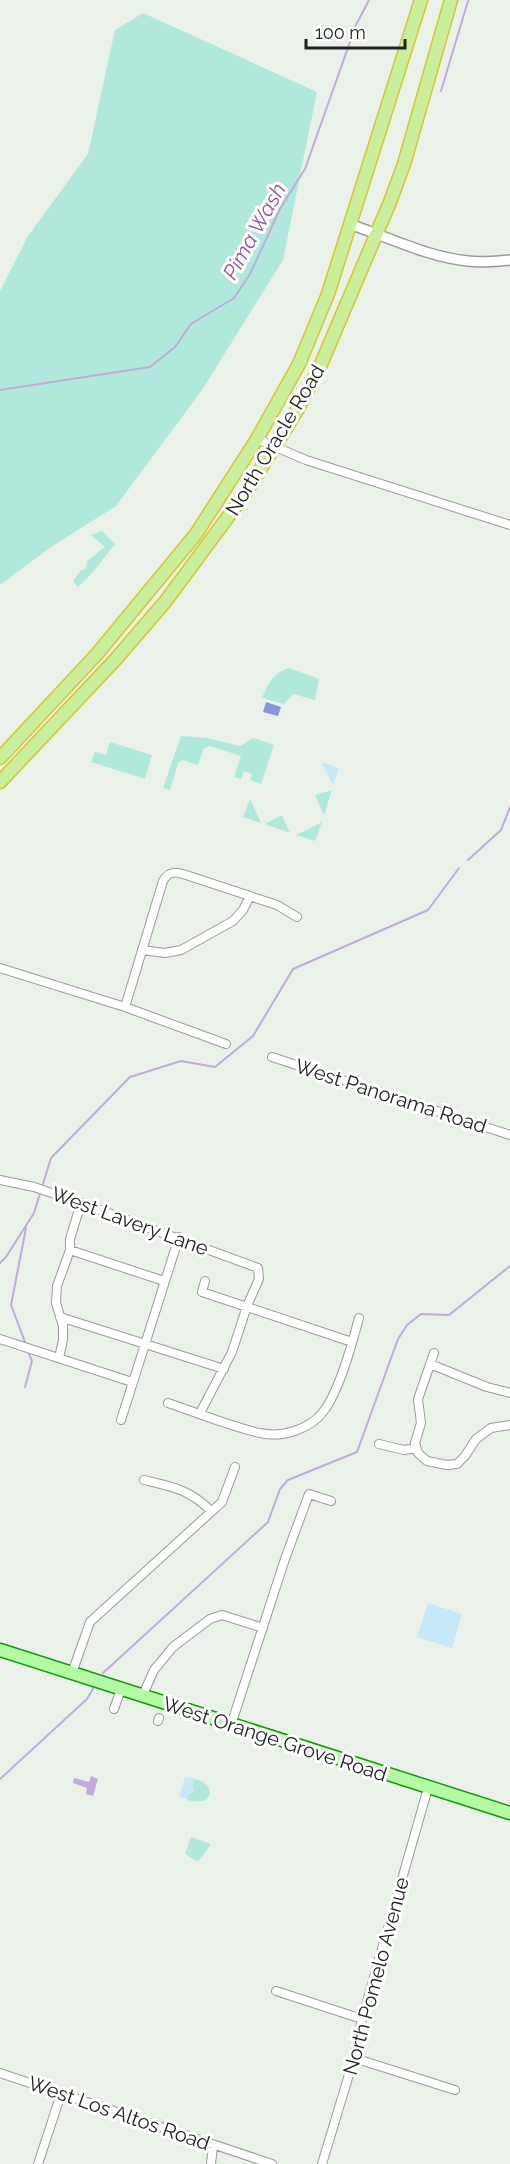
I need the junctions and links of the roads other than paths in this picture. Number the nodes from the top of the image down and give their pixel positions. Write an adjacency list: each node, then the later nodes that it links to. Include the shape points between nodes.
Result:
1 (421, 0): 3 (highway, North Oracle Road)
2 (451, 0): 4 (highway, North Oracle Road, via 404,161)
3 (349, 224): 4 (street); 6 (highway, North Oracle Road, via 328,294 299,364)
4 (378, 233): 5 (street, via 441,256 469,261); 7 (highway, North Oracle Road, via 319,369)
5 (510, 260)
6 (256, 440): 7 (street); 9 (highway, North Oracle Road, via 196,534)
7 (274, 447): 8 (street); 10 (highway, North Oracle Road, via 200,557)
8 (510, 525)
9 (104, 647): 10 (highway); 11 (highway, North Oracle Road)
10 (116, 658): 12 (highway, North Oracle Road)
11 (0, 758)
12 (0, 782)
13 (250, 896): 14 (street); 15 (street, via 232,921 181,950); 15 (street, via 170,871 163,881)
14 (297, 917)
15 (142, 950): 17 (street)
16 (0, 968): 17 (street)
17 (124, 1007): 18 (street)
18 (226, 1044)
19 (272, 1057): 20 (street, West Panorama Road)
20 (510, 1134)
21 (0, 1180): 22 (street, West Lavery Lane)
22 (81, 1203): 23 (street, West Lavery Lane); 24 (street)
23 (179, 1237): 25 (street); 27 (street, West Lavery Lane, via 258,1268 259,1279)
24 (70, 1250): 25 (street); 28 (street, via 57,1286)
25 (164, 1281): 32 (street)
26 (206, 1281): 27 (street, via 202,1292)
27 (247, 1306): 31 (street); 36 (street)
28 (60, 1317): 32 (street); 34 (street, via 63,1340)
29 (359, 1318): 31 (street)
30 (0, 1339): 34 (street)
31 (352, 1342): 40 (street, via 323,1412 306,1427 262,1434)
32 (144, 1344): 36 (street); 37 (street)
33 (434, 1353): 35 (street)
34 (59, 1358): 37 (street)
35 (430, 1364): 38 (street); 44 (street, via 418,1399 421,1423)
36 (224, 1370): 40 (street)
37 (132, 1382): 41 (street)
38 (510, 1393)
39 (168, 1403): 40 (street)
40 (200, 1413)
41 (121, 1420)
42 (510, 1425): 44 (street, via 491,1428 476,1439 457,1464 427,1461)
43 (379, 1444): 44 (street, via 404,1450)
44 (416, 1448)
45 (235, 1467): 48 (street, via 222,1502)
46 (144, 1480): 48 (street, via 180,1489)
47 (331, 1501): 49 (street, via 309,1494)
48 (211, 1511): 53 (street, via 90,1622)
49 (263, 1628): 55 (street, via 222,1616 210,1619 172,1647 154,1670); 57 (street)
50 (0, 1641): 52 (main road, West Orange Grove Road)
51 (0, 1650): 52 (main road, West Orange Grove Road)
52 (40, 1662): 53 (main road, West Orange Grove Road)
53 (72, 1673): 54 (main road, West Orange Grove Road)
54 (121, 1689): 55 (main road, West Orange Grove Road); 56 (street)
55 (142, 1697): 57 (main road, West Orange Grove Road)
56 (114, 1709)
57 (231, 1725): 58 (main road, West Orange Grove Road)
58 (428, 1788): 59 (main road, West Orange Grove Road); 61 (street, North Pomelo Avenue)
59 (510, 1813)
60 (276, 1991): 61 (street)
61 (362, 2019): 62 (street, North Pomelo Avenue)
62 (354, 2058): 64 (street); 70 (street, North Pomelo Avenue)
63 (0, 2073): 65 (street, West Los Altos Road)
64 (455, 2090)
65 (61, 2094): 66 (street, West Los Altos Road); 67 (street)
66 (213, 2146): 68 (street); 69 (street, West Los Altos Road)
67 (38, 2164)
68 (211, 2164)
69 (272, 2164)
70 (322, 2164)

